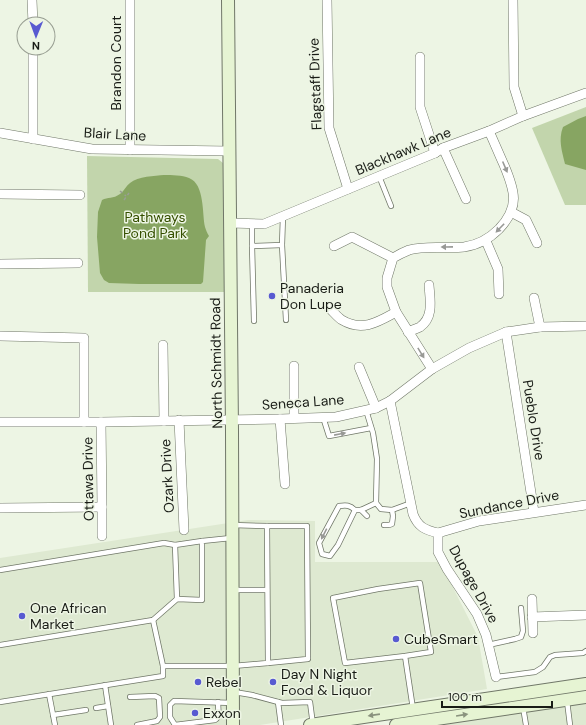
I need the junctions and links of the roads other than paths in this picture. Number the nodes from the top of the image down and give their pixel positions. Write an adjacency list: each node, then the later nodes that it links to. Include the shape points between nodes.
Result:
1 (32, 0): 6 (street)
2 (130, 0): 15 (street, Brandon Court)
3 (228, 0): 16 (street, North Schmidt Road)
4 (326, 0): 19 (street, Flagstaff Drive, via 329,128)
5 (513, 0): 10 (street, via 514,87)
6 (33, 16)
7 (33, 56): 13 (street)
8 (420, 57): 17 (street, via 420,107)
9 (586, 93): 10 (street, Blackhawk Lane)
10 (523, 116): 11 (street, Blackhawk Lane)
11 (489, 131): 14 (street, Blackhawk Lane); 24 (street, one-way to 24, via 512,186 514,197)
12 (0, 133): 13 (street, Blair Lane)
13 (33, 139): 15 (street, Blair Lane, via 92,150)
14 (443, 148): 17 (street, Blackhawk Lane); 22 (street)
15 (130, 150): 16 (street, Blair Lane)
16 (229, 151): 26 (street, North Schmidt Road)
17 (435, 153): 18 (street, Blackhawk Lane)
18 (379, 176): 19 (street, Blackhawk Lane); 23 (lane)
19 (348, 189): 25 (street, Blackhawk Lane)
20 (0, 194): 21 (street)
21 (80, 195)
22 (466, 199)
23 (391, 206)
24 (511, 212): 28 (street, one-way to 28, via 505,223); 29 (street, via 526,220)
25 (283, 216): 27 (street, Blackhawk Lane, via 264,224); 31 (lane)
26 (230, 222): 27 (street, Blackhawk Lane); 57 (street, North Schmidt Road)
27 (252, 224): 30 (lane)
28 (486, 241): 33 (street, one-way to 33, via 464,247 418,248); 37 (street, via 498,269)
29 (537, 243)
30 (252, 246): 31 (lane); 42 (lane)
31 (282, 246): 41 (lane)
32 (334, 246): 33 (street, via 352,237)
33 (393, 258): 40 (street, via 387,287)
34 (78, 263): 35 (street)
35 (0, 264)
36 (429, 285): 45 (street, via 429,316 420,326)
37 (499, 294)
38 (534, 298): 44 (street)
39 (328, 307): 40 (street, via 342,320 356,326 377,322)
40 (396, 312): 45 (street)
41 (286, 320)
42 (254, 321)
43 (586, 326): 44 (street, Seneca Lane)
44 (540, 327): 46 (street, Seneca Lane)
45 (408, 332): 51 (street, one-way to 51)
46 (506, 332): 51 (street, Seneca Lane, via 469,348); 73 (street, Pueblo Drive)
47 (0, 336): 62 (street, via 84,338)
48 (163, 345): 60 (street)
49 (294, 366): 56 (street)
50 (359, 367): 53 (street)
51 (432, 369): 52 (street, Seneca Lane)
52 (390, 400): 53 (street, Seneca Lane); 67 (street, Dupage Drive)
53 (376, 408): 54 (street, Seneca Lane)
54 (366, 410): 55 (street, Seneca Lane); 64 (lane)
55 (324, 417): 56 (street, Seneca Lane); 64 (lane, one-way to 64, via 328,436)
56 (294, 418): 58 (street, Seneca Lane)
57 (232, 419): 58 (street, Seneca Lane); 59 (street, Seneca Lane); 78 (street, North Schmidt Road)
58 (280, 419): 65 (street)
59 (179, 420): 60 (street, Seneca Lane); 77 (street, Ozark Drive)
60 (164, 421): 63 (street, Seneca Lane)
61 (0, 422): 62 (street, Seneca Lane)
62 (84, 422): 63 (street, Seneca Lane)
63 (101, 422): 69 (street, Ottawa Drive)
64 (371, 428): 66 (lane, via 376,459)
65 (285, 484)
66 (376, 503): 71 (lane); 72 (lane, via 381,509)
67 (411, 503): 72 (lane); 79 (street, Dupage Drive, via 416,521 430,531)
68 (586, 505): 73 (street, Sundance Drive)
69 (102, 507): 70 (street); 80 (street, Ottawa Drive)
70 (0, 508)
71 (358, 510): 71 (lane, one-way to 71, via 346,505 339,506 319,543 322,554 330,556); 74 (lane)
72 (392, 510): 75 (lane, via 392,524)
73 (534, 512): 79 (street, Sundance Drive, via 479,521)
74 (367, 516)
75 (384, 525)
76 (267, 526): 78 (lane); 85 (lane); 97 (lane, via 307,526 308,659)
77 (184, 530)
78 (232, 531): 81 (lane); 84 (street, North Schmidt Road)
79 (438, 533): 94 (street, Dupage Drive, via 438,552 477,614)
80 (102, 536)
81 (202, 542): 82 (lane); 86 (lane, via 202,600)
82 (175, 545): 83 (lane, via 164,543); 86 (lane)
83 (0, 570)
84 (232, 590): 85 (lane); 99 (street, North Schmidt Road)
85 (267, 590): 97 (lane)
86 (177, 599): 91 (lane)
87 (532, 599): 90 (street)
88 (521, 608): 94 (lane, via 521,637)
89 (586, 615): 90 (street)
90 (532, 617): 92 (street)
91 (153, 620): 93 (lane); 98 (lane)
92 (533, 633)
93 (0, 645)
94 (488, 645): 100 (street, Dupage Drive)
95 (586, 651): 100 (lane, via 550,657 543,667 535,672)
96 (405, 656): 96 (lane, via 431,652 420,583 333,598 345,663); 115 (lane)
97 (268, 663): 99 (lane)
98 (163, 666): 99 (lane); 102 (lane, via 163,676)
99 (233, 666): 105 (street, North Schmidt Road)
100 (496, 677)
101 (586, 684): 115 (street)
102 (105, 685): 103 (lane); 112 (lane)
103 (49, 694): 108 (lane); 116 (lane)
104 (130, 697): 120 (lane, via 160,698 160,717 157,721)
105 (233, 697): 109 (lane); 110 (lane, via 252,695); 122 (street, North Schmidt Road)
106 (586, 697): 107 (street)
107 (566, 700): 111 (street); 127 (lane)
108 (0, 702)
109 (218, 702): 121 (lane, via 217,719); 121 (lane, via 174,701 170,705 170,717)
110 (278, 702): 123 (lane); 124 (lane, via 310,702)
111 (523, 706): 117 (street, one-way to 111); 126 (lane)
112 (106, 707): 113 (lane, via 100,710); 119 (lane)
113 (96, 708)
114 (86, 710): 116 (lane, via 80,714 74,712)
115 (413, 710): 117 (lane); 124 (street, one-way to 124)
116 (53, 715): 118 (lane)
117 (415, 724): 125 (street)
118 (55, 725)
119 (111, 725)
120 (137, 725)
121 (175, 725)
122 (233, 725)
123 (281, 725)
124 (311, 725)
125 (396, 725)
126 (526, 725)
127 (570, 725)

